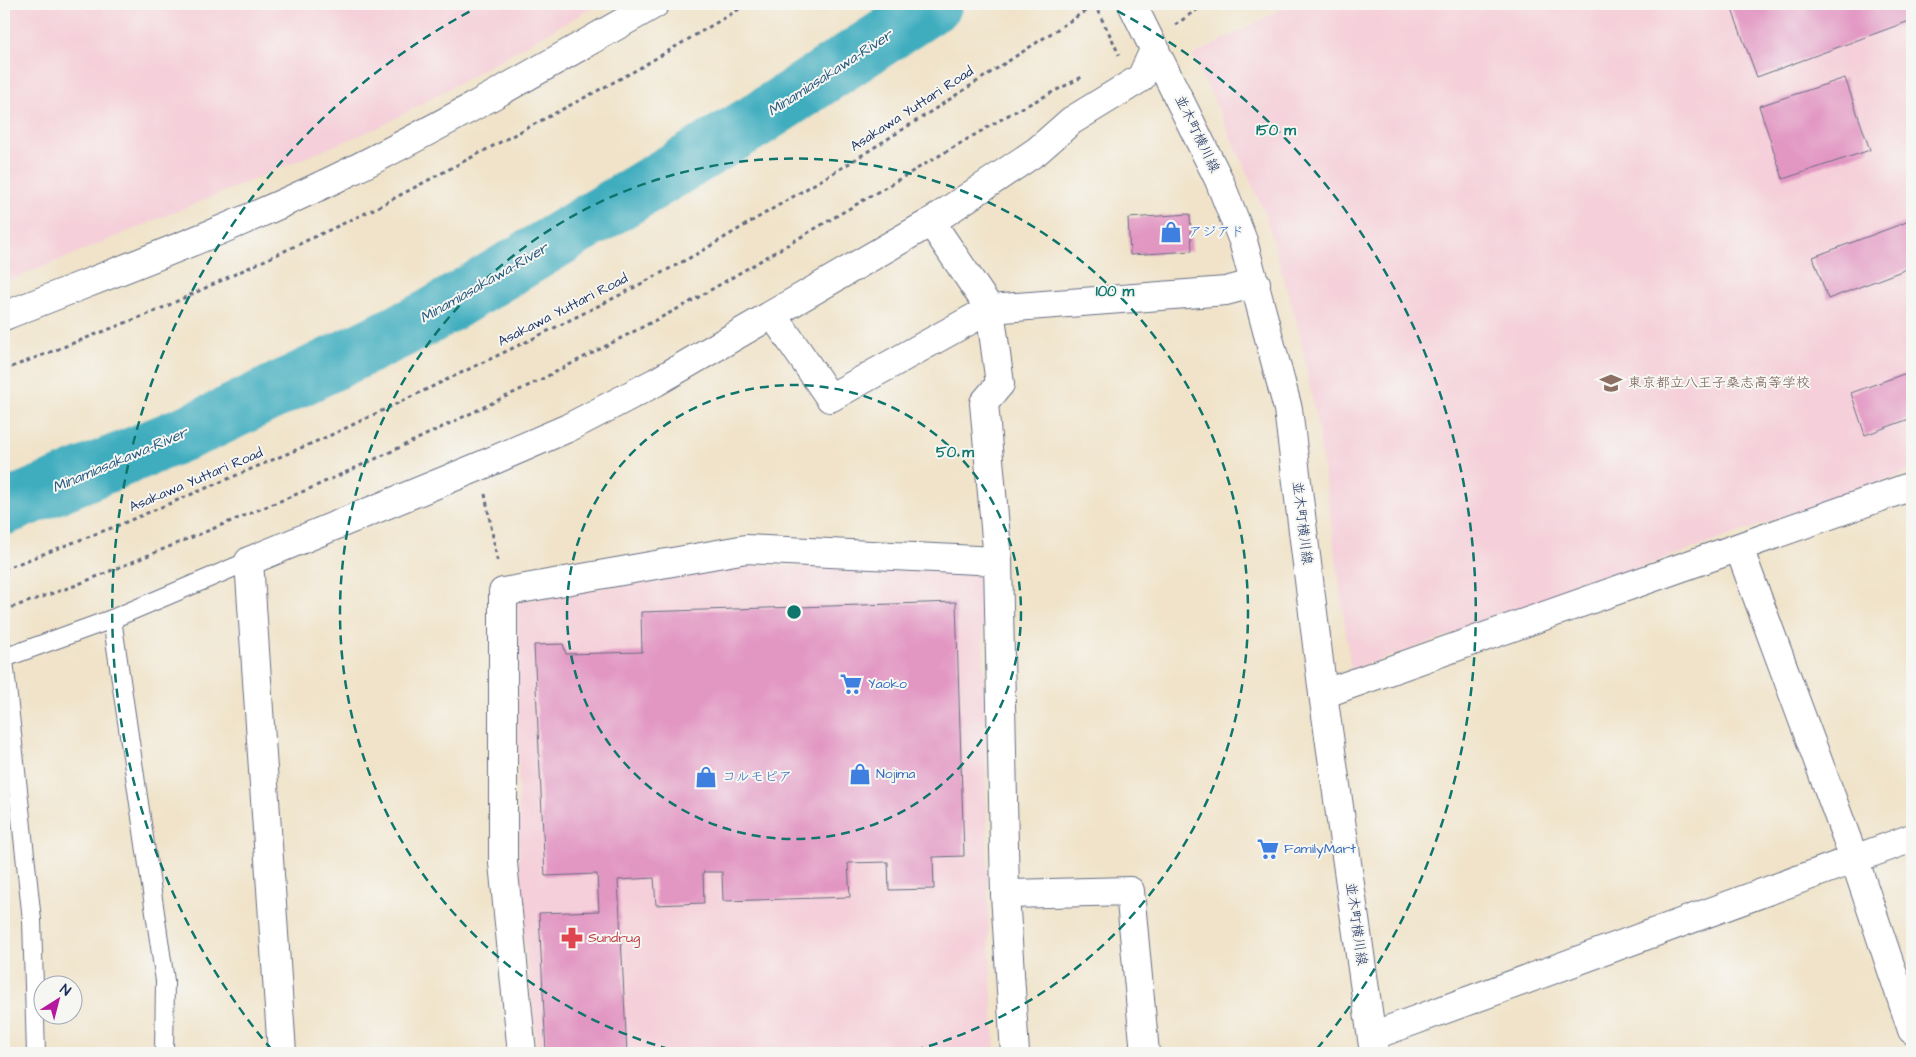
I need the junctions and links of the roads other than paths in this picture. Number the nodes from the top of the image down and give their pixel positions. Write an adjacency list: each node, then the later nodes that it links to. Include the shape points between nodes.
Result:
1 (655, 4): 8 (street, via 415,138 342,175 272,208)
2 (1136, 10): 3 (street, 並木町横川線)
3 (1155, 48): 4 (street, via 1141,78 1071,121 1037,151); 5 (street, 並木町横川線, via 1219,180)
4 (931, 222): 6 (street); 7 (street)
5 (1256, 283): 6 (street, via 1226,291); 15 (street, 並木町横川線, via 1288,409)
6 (990, 309): 7 (street, via 830,398); 12 (street, via 1000,384 984,403)
7 (773, 315): 11 (street, via 568,428)
8 (4, 316)
9 (1912, 486): 10 (street)
10 (1739, 548): 15 (street); 17 (street)
11 (249, 561): 13 (lane); 23 (street)
12 (998, 561): 18 (street); 24 (street, via 746,549 503,592 503,863)
13 (112, 619): 14 (lane); 22 (lane, via 165,981)
14 (4, 659): 21 (lane, via 32,920)
15 (1323, 694): 20 (street, 並木町横川線)
16 (1912, 838): 17 (street)
17 (1854, 858): 19 (street); 20 (street)
18 (1005, 894): 25 (street); 26 (street, via 1130,891)
19 (1912, 1030)
20 (1373, 1044)
21 (36, 1053)
22 (164, 1053)
23 (282, 1053)
24 (522, 1053)
25 (1015, 1053)
26 (1145, 1053)

